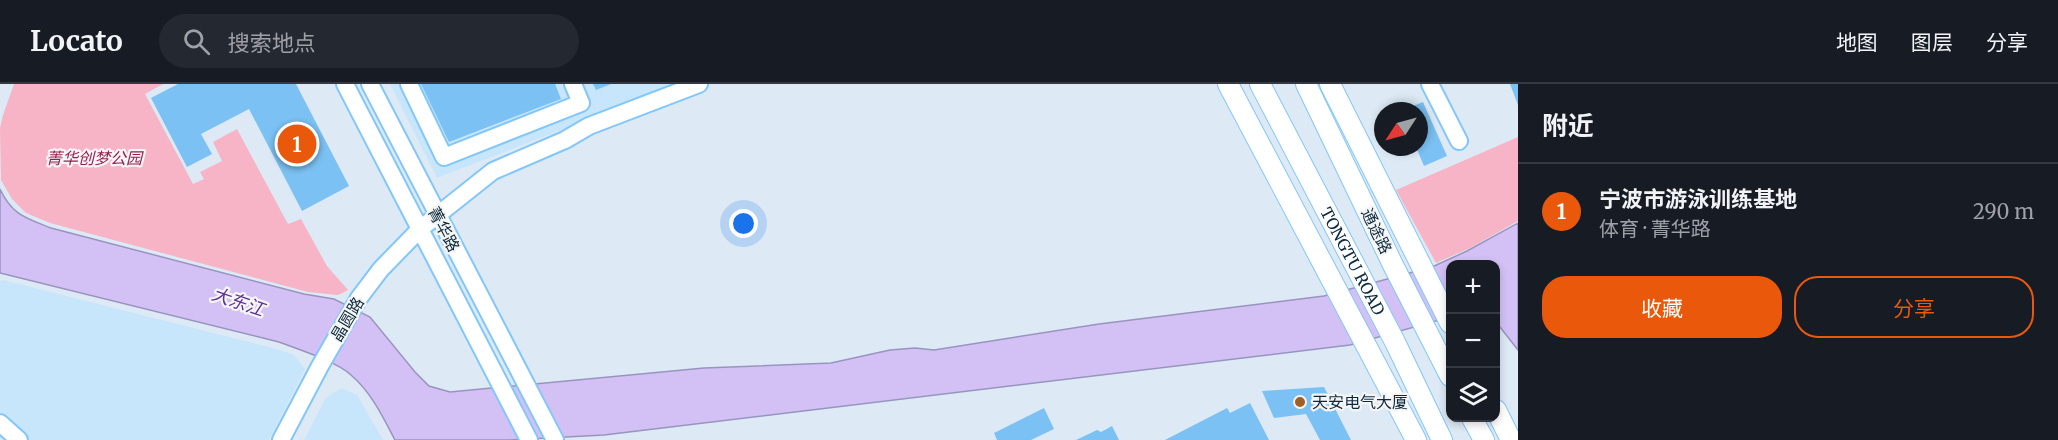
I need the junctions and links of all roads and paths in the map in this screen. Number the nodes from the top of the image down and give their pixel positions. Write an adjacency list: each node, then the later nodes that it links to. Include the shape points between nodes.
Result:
1 (345, 84): 15 (street, 菁华路)
2 (370, 84): 14 (street, 菁华路)
3 (409, 84): 11 (street, via 444,157)
4 (573, 84): 11 (street)
5 (699, 84): 12 (street, 晶圆路)
6 (1228, 84): 25 (main road)
7 (1260, 84): 26 (main road, TONGTU ROAD)
8 (1306, 84): 17 (main road, 通途路)
9 (1330, 84): 16 (main road)
10 (1430, 84): 13 (street)
11 (581, 103): 12 (street)
12 (589, 126): 14 (street, 晶圆路, via 493,171)
13 (1459, 141)
14 (437, 216): 15 (street, 晶圆路); 24 (street, 菁华路)
15 (420, 229): 22 (street, 晶圆路, via 359,298); 23 (street, 菁华路)
16 (1446, 315)
17 (1446, 368)
18 (1500, 418): 28 (main road)
19 (1475, 422): 27 (main road)
20 (0, 423): 21 (street)
21 (19, 440)
22 (281, 440)
23 (529, 440)
24 (555, 440)
25 (1416, 440)
26 (1442, 440)
27 (1484, 440)
28 (1511, 440)

